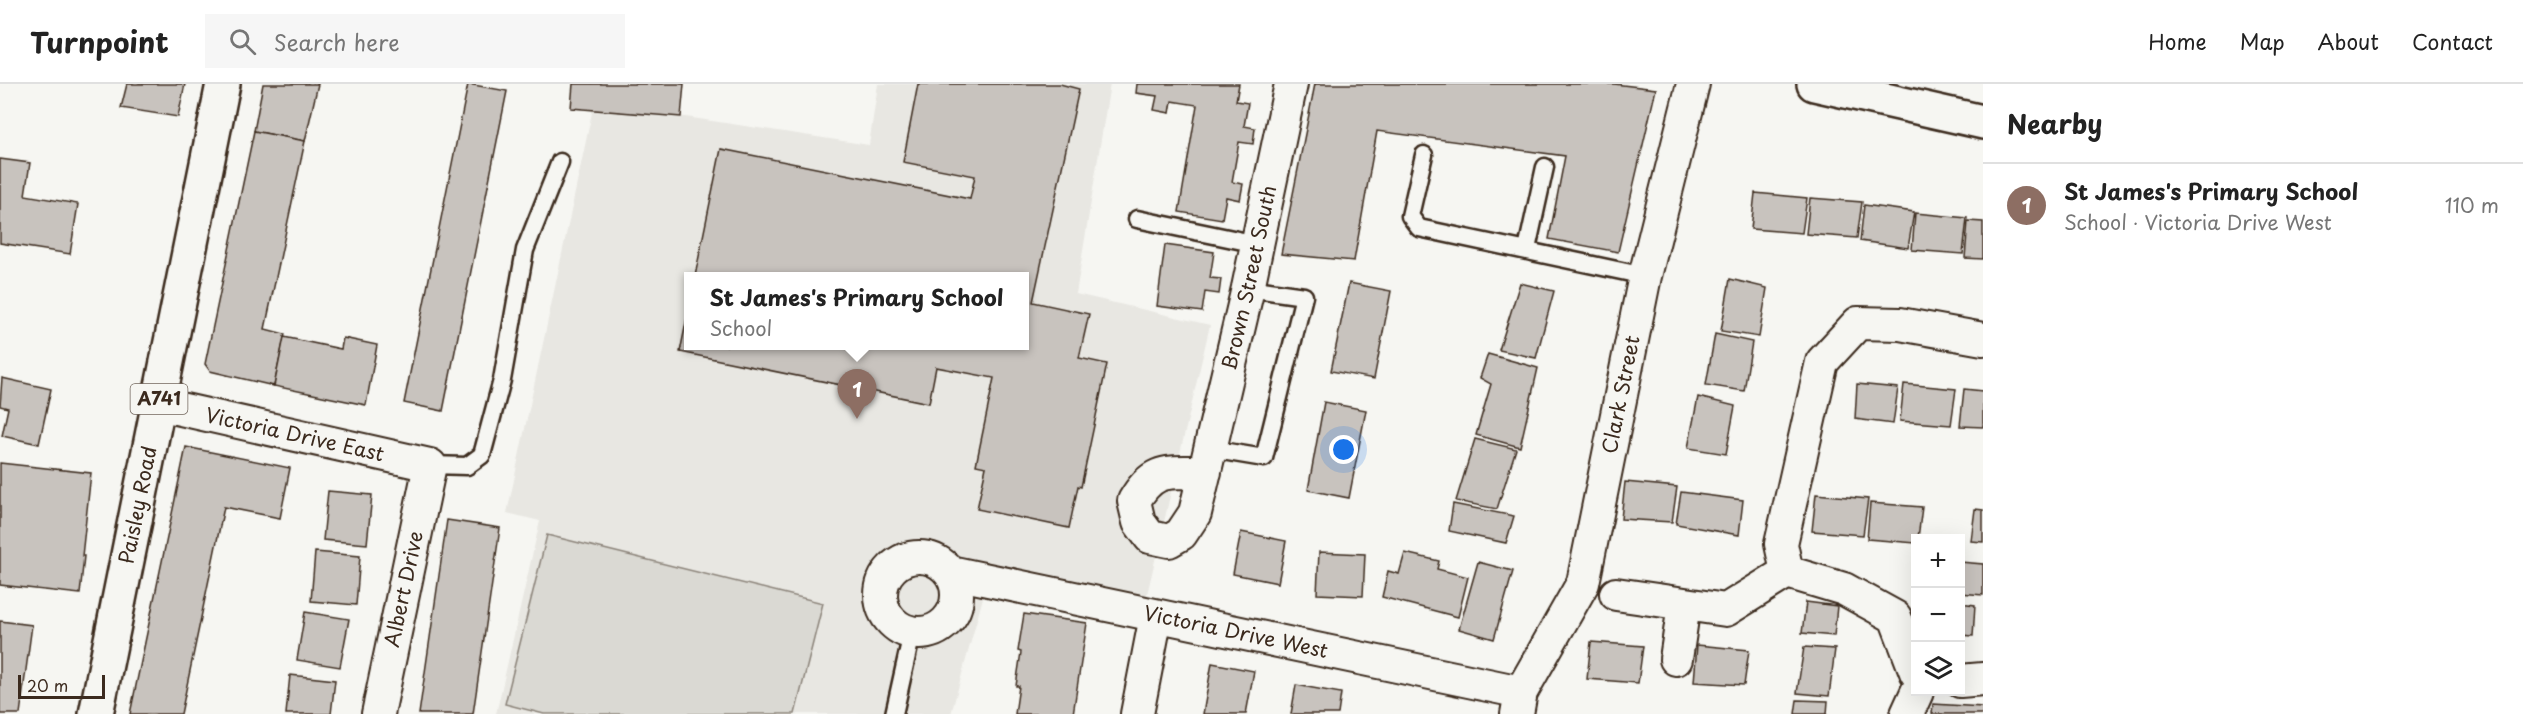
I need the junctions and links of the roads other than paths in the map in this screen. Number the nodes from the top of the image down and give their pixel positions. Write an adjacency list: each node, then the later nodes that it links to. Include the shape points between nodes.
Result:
1 (223, 84): 15 (main road, Paisley Road / A741)
2 (1291, 84): 10 (street, Brown Street South)
3 (1694, 84): 12 (street, Clark Street)
4 (1814, 84): 5 (main road)
5 (1983, 122)
6 (1424, 155): 11 (lane, via 1410,216 1419,228)
7 (560, 162): 17 (lane, via 525,250 502,380 482,455 467,466)
8 (1545, 167): 11 (lane)
9 (1137, 219): 10 (lane)
10 (1257, 244): 13 (street, Brown Street South)
11 (1527, 249): 12 (lane)
12 (1646, 276): 29 (street, Clark Street, via 1583,583)
13 (1248, 288): 16 (street, Brown Street South); 16 (lane, via 1304,296 1264,458)
14 (1983, 339): 19 (street, via 1900,324 1858,323 1822,362 1781,544)
15 (158, 404): 17 (street, Victoria Drive East); 30 (main road, Paisley Road / A741)
16 (1208, 461)
17 (430, 465): 31 (street, Albert Drive)
18 (950, 572): 22 (street, Victoria Drive West); 23 (street, via 958,597 955,610 938,629); 23 (street, via 941,563 917,557 904,560 886,575 881,587 884,611 896,625)
19 (1787, 572): 21 (street, via 1726,610); 25 (street, via 1844,589 1894,617)
20 (1616, 594): 21 (street)
21 (1684, 605): 24 (street)
22 (1156, 616): 29 (street, Victoria Drive West); 33 (street)
23 (912, 633): 32 (lane)
24 (1676, 659)
25 (1911, 660)
26 (1983, 679): 27 (street)
27 (1965, 681)
28 (1915, 696): 34 (street)
29 (1519, 703)
30 (96, 714)
31 (378, 714)
32 (894, 714)
33 (1137, 714)
34 (1907, 714)

